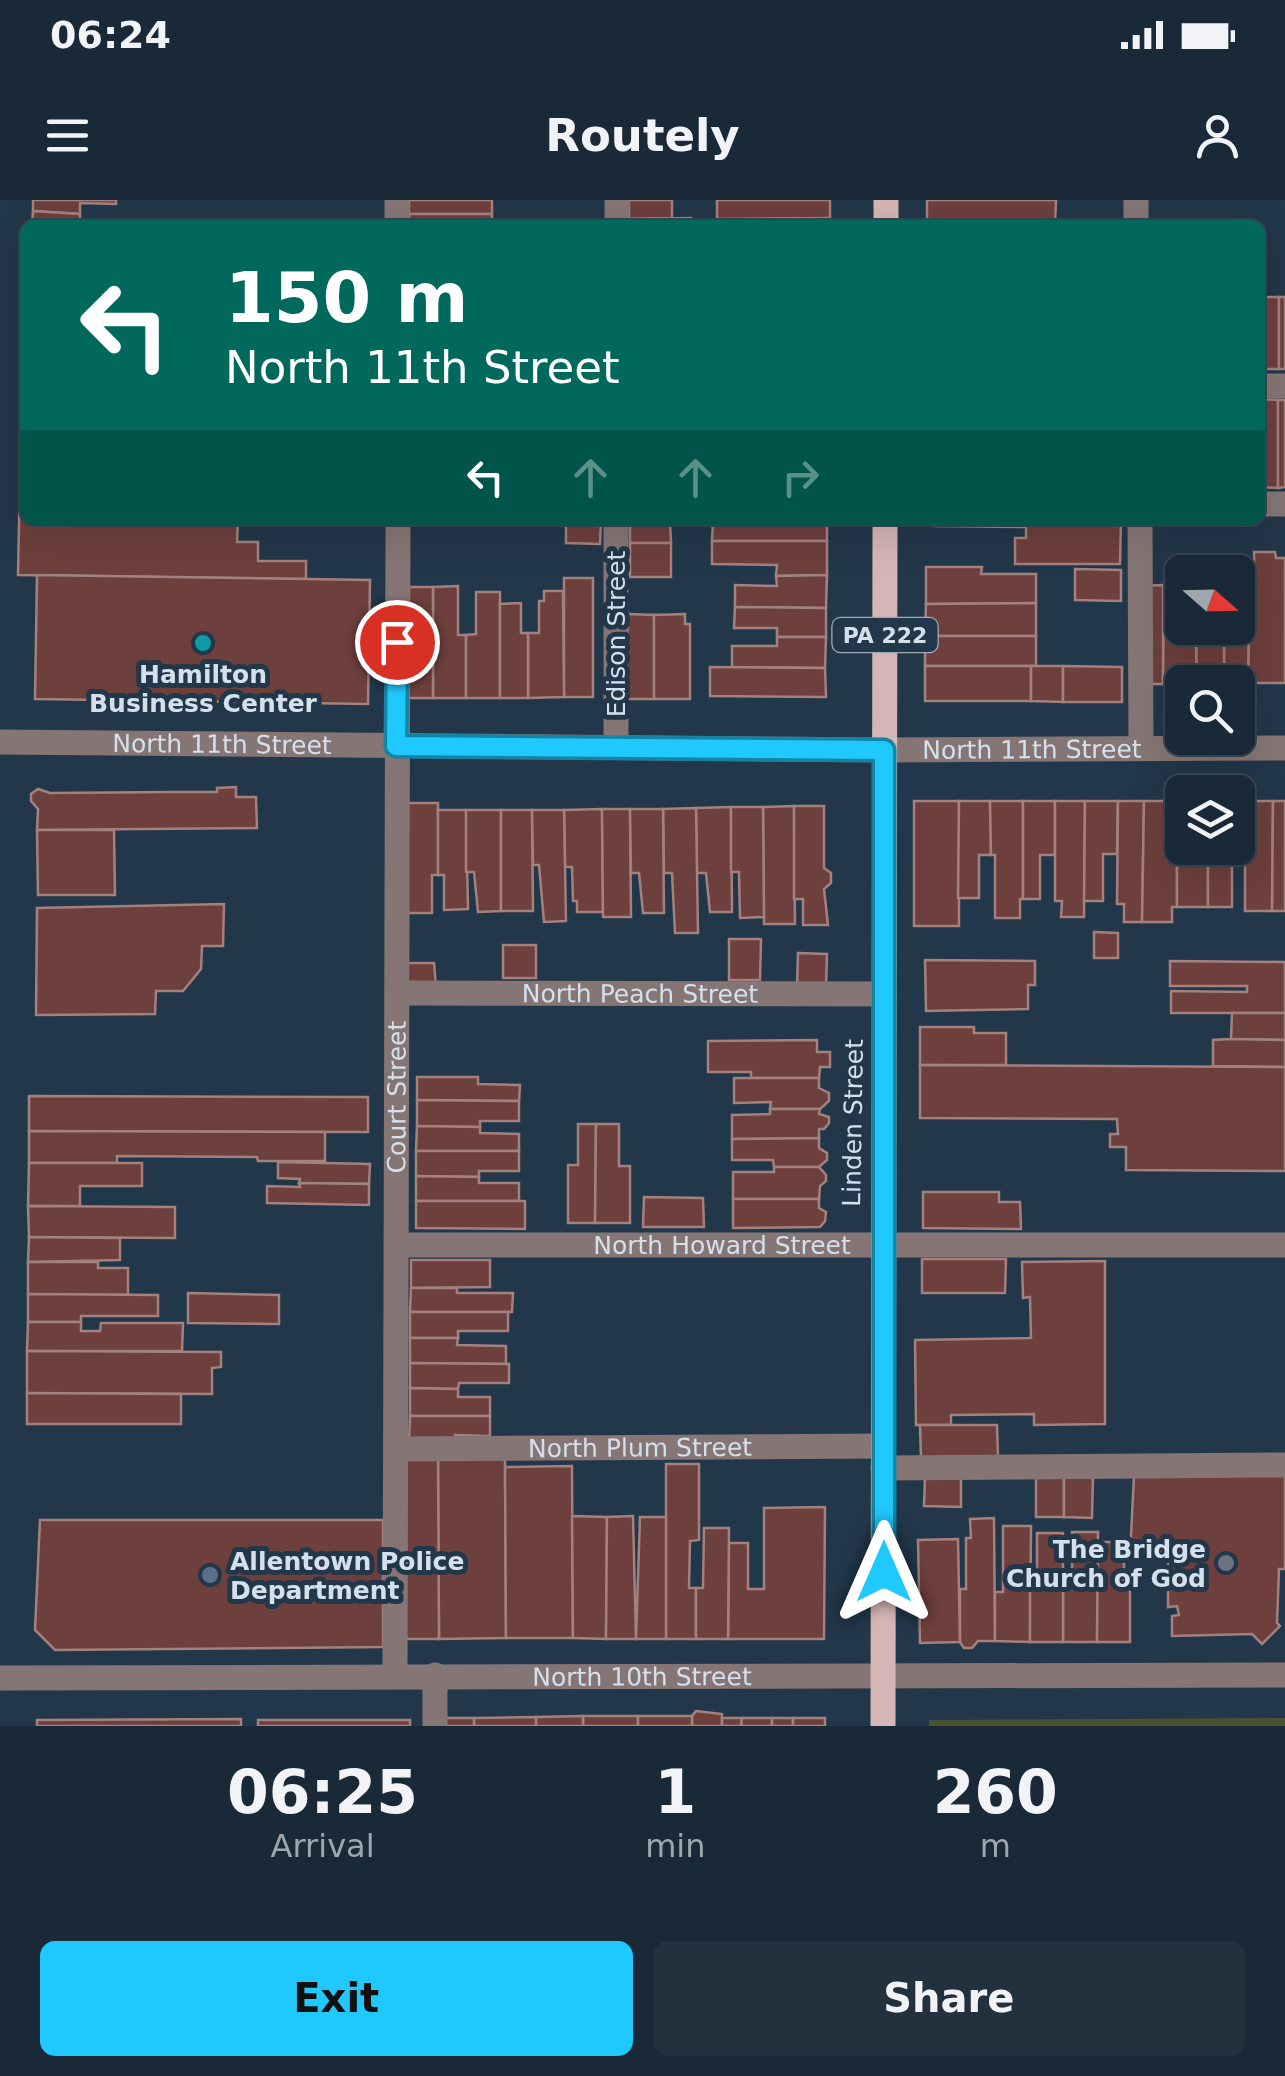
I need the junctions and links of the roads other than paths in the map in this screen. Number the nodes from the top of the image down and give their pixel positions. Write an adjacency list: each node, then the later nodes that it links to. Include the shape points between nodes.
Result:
1 (398, 525): 6 (street, Court Street)
2 (616, 525): 7 (street, Edison Street)
3 (885, 525): 10 (main road, Linden Street / PA 222)
4 (1140, 525): 8 (street)
5 (0, 742): 6 (street, North 11th Street)
6 (396, 746): 7 (street, North 11th Street); 11 (street, Court Street)
7 (616, 747): 10 (street, North 11th Street)
8 (1141, 748): 9 (street, North 11th Street); 10 (street, North 11th Street)
9 (1285, 748)
10 (884, 750): 12 (main road, Linden Street / PA 222)
11 (398, 994): 12 (street, North Peach Street); 13 (street, Court Street)
12 (884, 994): 14 (main road, Linden Street / PA 222)
13 (398, 1245): 14 (street, North Howard Street); 16 (street, Court Street)
14 (882, 1245): 15 (street, North Howard Street); 17 (main road, Linden Street / PA 222)
15 (1285, 1245)
16 (398, 1448): 17 (street, North Plum Street); 21 (street, Court Street)
17 (883, 1457): 18 (street, North Plum Street); 22 (main road, Linden Street / PA 222)
18 (1285, 1465)
19 (1285, 1674): 22 (street, North 10th Street)
20 (435, 1675): 21 (street, North 10th Street); 22 (street, North 10th Street); 24 (street)
21 (396, 1676): 23 (street, North 10th Street)
22 (884, 1676): 25 (main road, Linden Street / PA 222)
23 (0, 1678)
24 (435, 1726)
25 (883, 1726)

